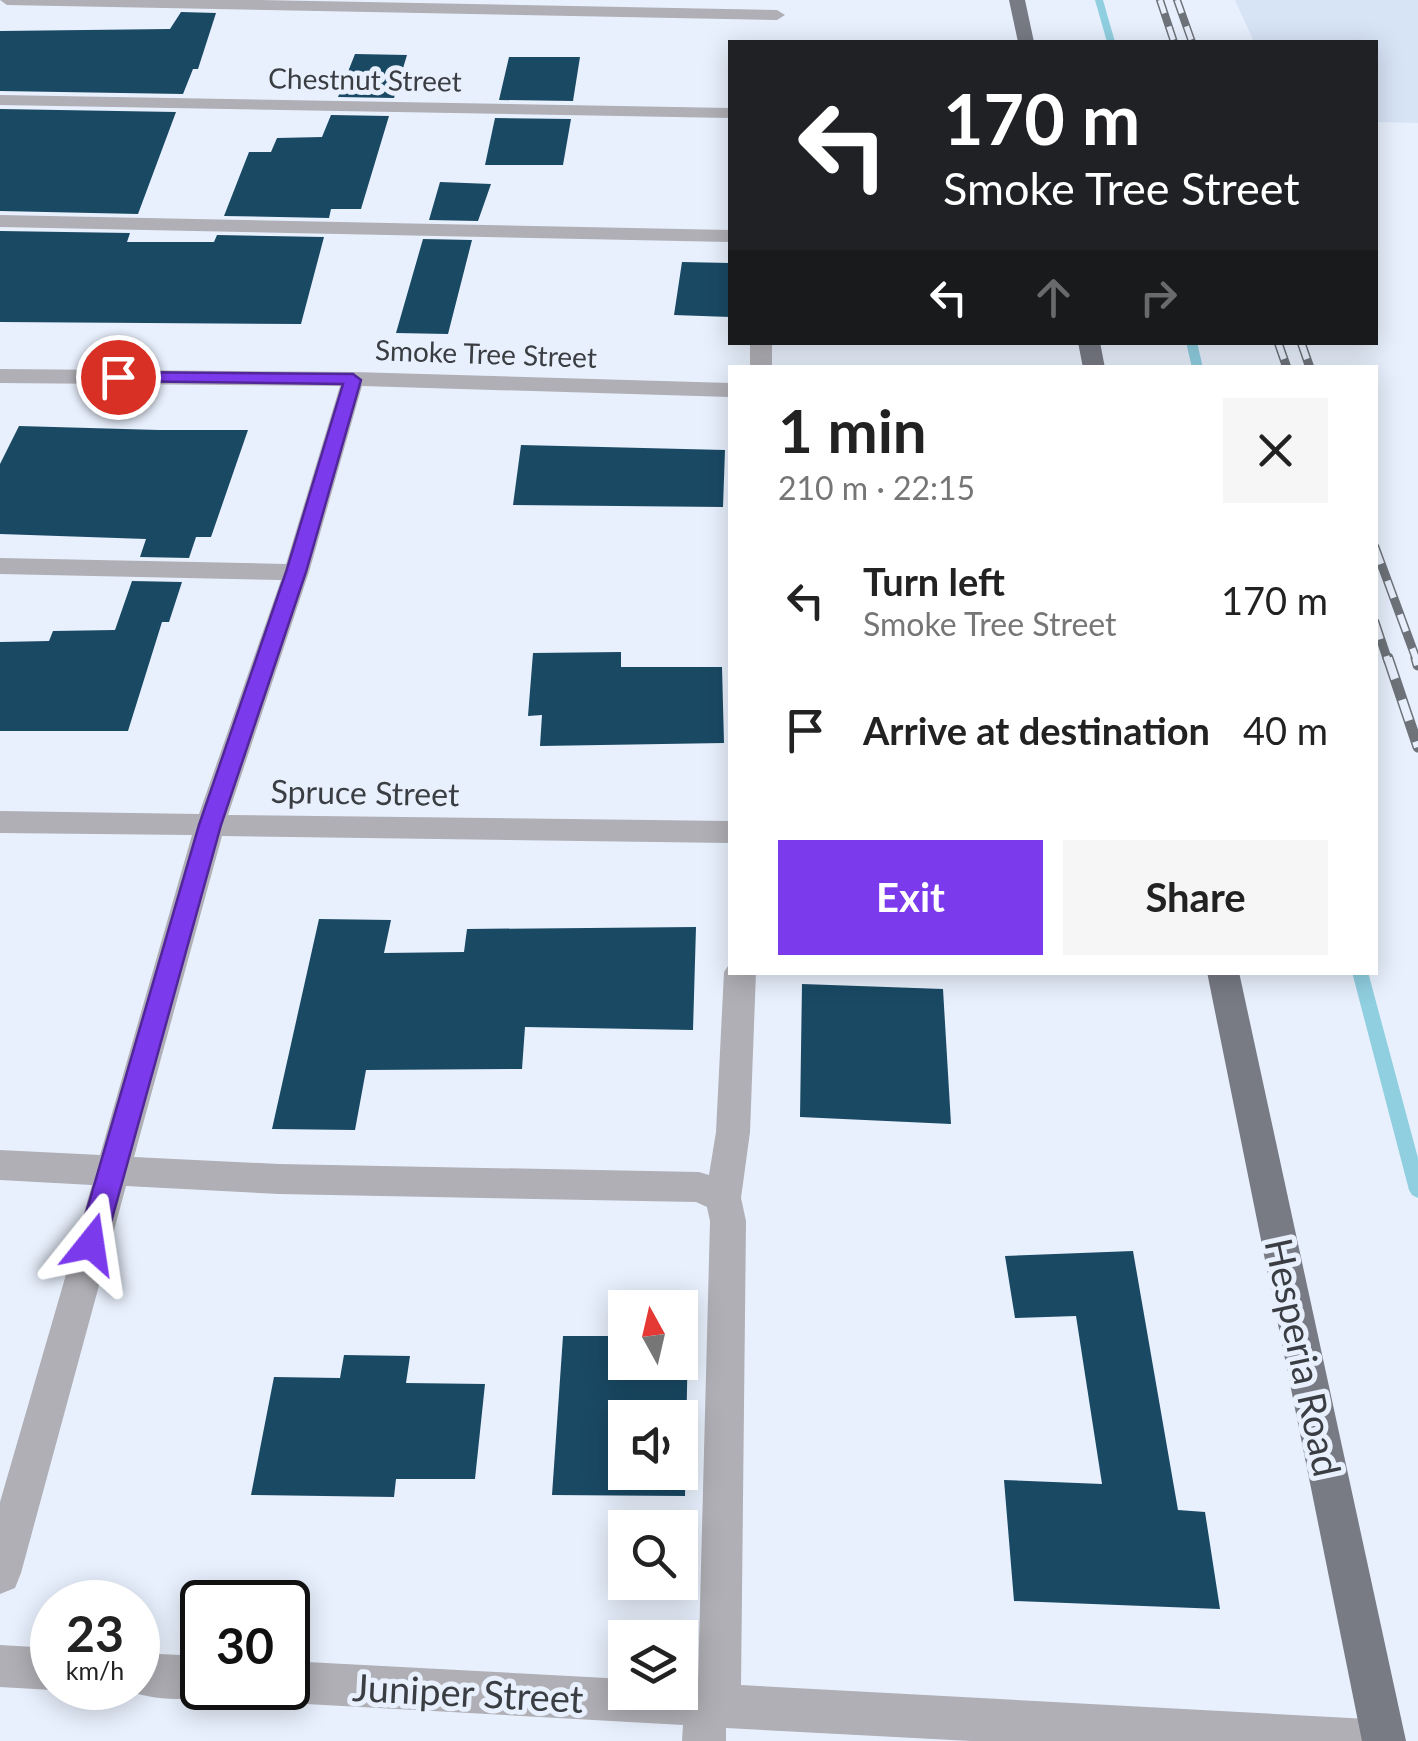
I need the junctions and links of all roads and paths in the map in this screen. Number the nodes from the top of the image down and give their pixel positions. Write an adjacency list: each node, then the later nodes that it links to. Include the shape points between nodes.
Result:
1 (7, 0): 3 (street)
2 (1017, 0): 4 (main road)
3 (777, 15)
4 (1026, 40)
5 (0, 100): 6 (street, Chestnut Street)
6 (728, 113)
7 (0, 221): 8 (street)
8 (728, 236)
9 (0, 376): 10 (street, Smoke Tree Street)
10 (353, 380): 11 (street, Smoke Tree Street); 13 (street)
11 (728, 390)
12 (0, 566): 13 (street)
13 (296, 572): 15 (street)
14 (0, 822): 15 (street, Spruce Street)
15 (210, 825): 16 (street, Spruce Street); 20 (street)
16 (728, 832)
17 (740, 975): 21 (street)
18 (1224, 975): 28 (main road, Hesperia Road)
19 (0, 1166): 20 (street)
20 (111, 1170): 21 (street, via 699,1187); 22 (street)
21 (723, 1198): 26 (street, via 728,1221)
22 (0, 1574)
23 (0, 1666): 24 (street)
24 (30, 1668)
25 (310, 1684): 26 (street, Juniper Street)
26 (709, 1717): 27 (street, Juniper Street)
27 (1368, 1741)
28 (1384, 1741)

